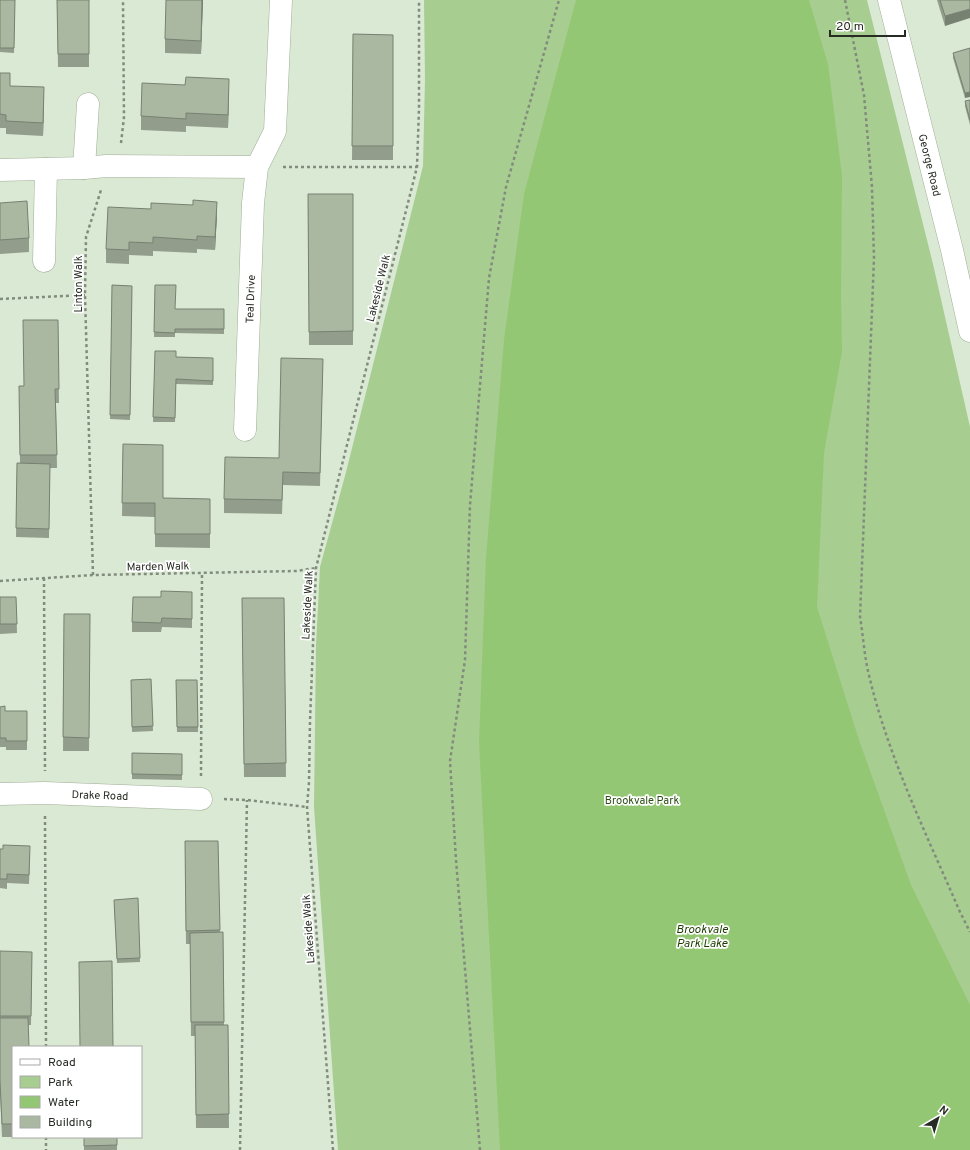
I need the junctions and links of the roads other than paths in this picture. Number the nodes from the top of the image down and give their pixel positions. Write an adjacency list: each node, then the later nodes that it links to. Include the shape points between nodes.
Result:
1 (281, 0): 4 (street, Teal Drive, via 275,131)
2 (889, 0): 9 (street, George Road)
3 (88, 104): 5 (street)
4 (257, 167): 5 (street); 10 (street, Teal Drive, via 253,203)
5 (84, 168): 6 (street)
6 (46, 169): 7 (street); 8 (street)
7 (0, 170)
8 (44, 261)
9 (970, 331)
10 (245, 430)
11 (0, 794): 12 (street, Drake Road, via 46,793)
12 (201, 799)

